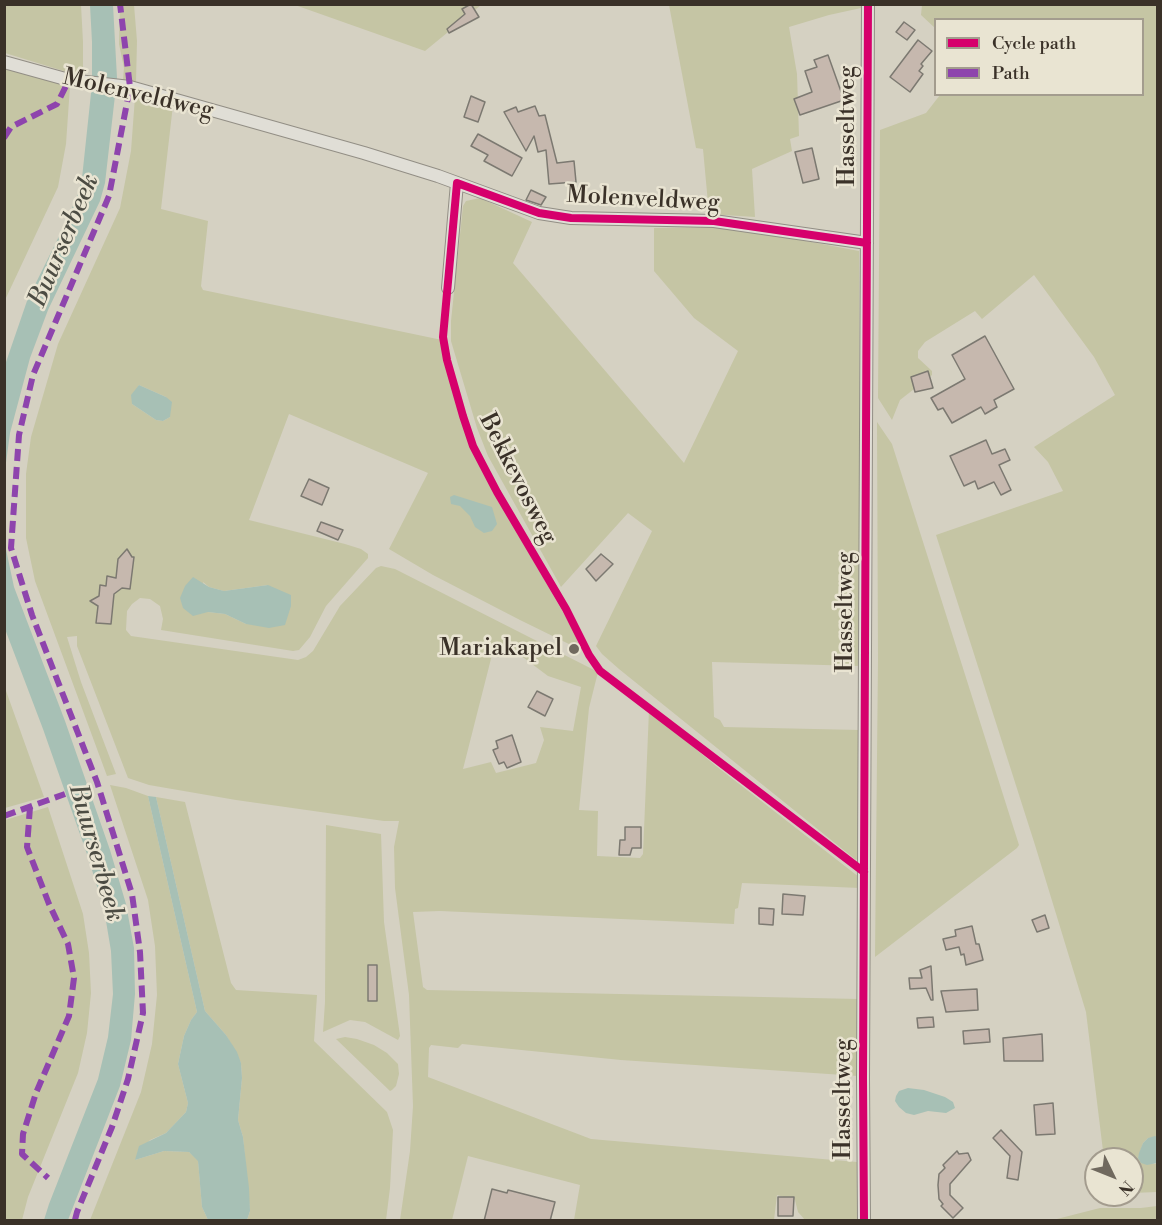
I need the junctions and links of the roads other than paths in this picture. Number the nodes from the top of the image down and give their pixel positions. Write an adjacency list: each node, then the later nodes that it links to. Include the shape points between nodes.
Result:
1 (868, 4): 4 (street, Hasseltweg)
2 (4, 62): 3 (street, Molenveldweg, via 69,80 124,87 364,153)
3 (457, 183): 4 (street, Molenveldweg, via 539,213 572,218 714,221); 5 (street)
4 (867, 243): 6 (street, Hasseltweg)
5 (448, 288)
6 (864, 1221)

